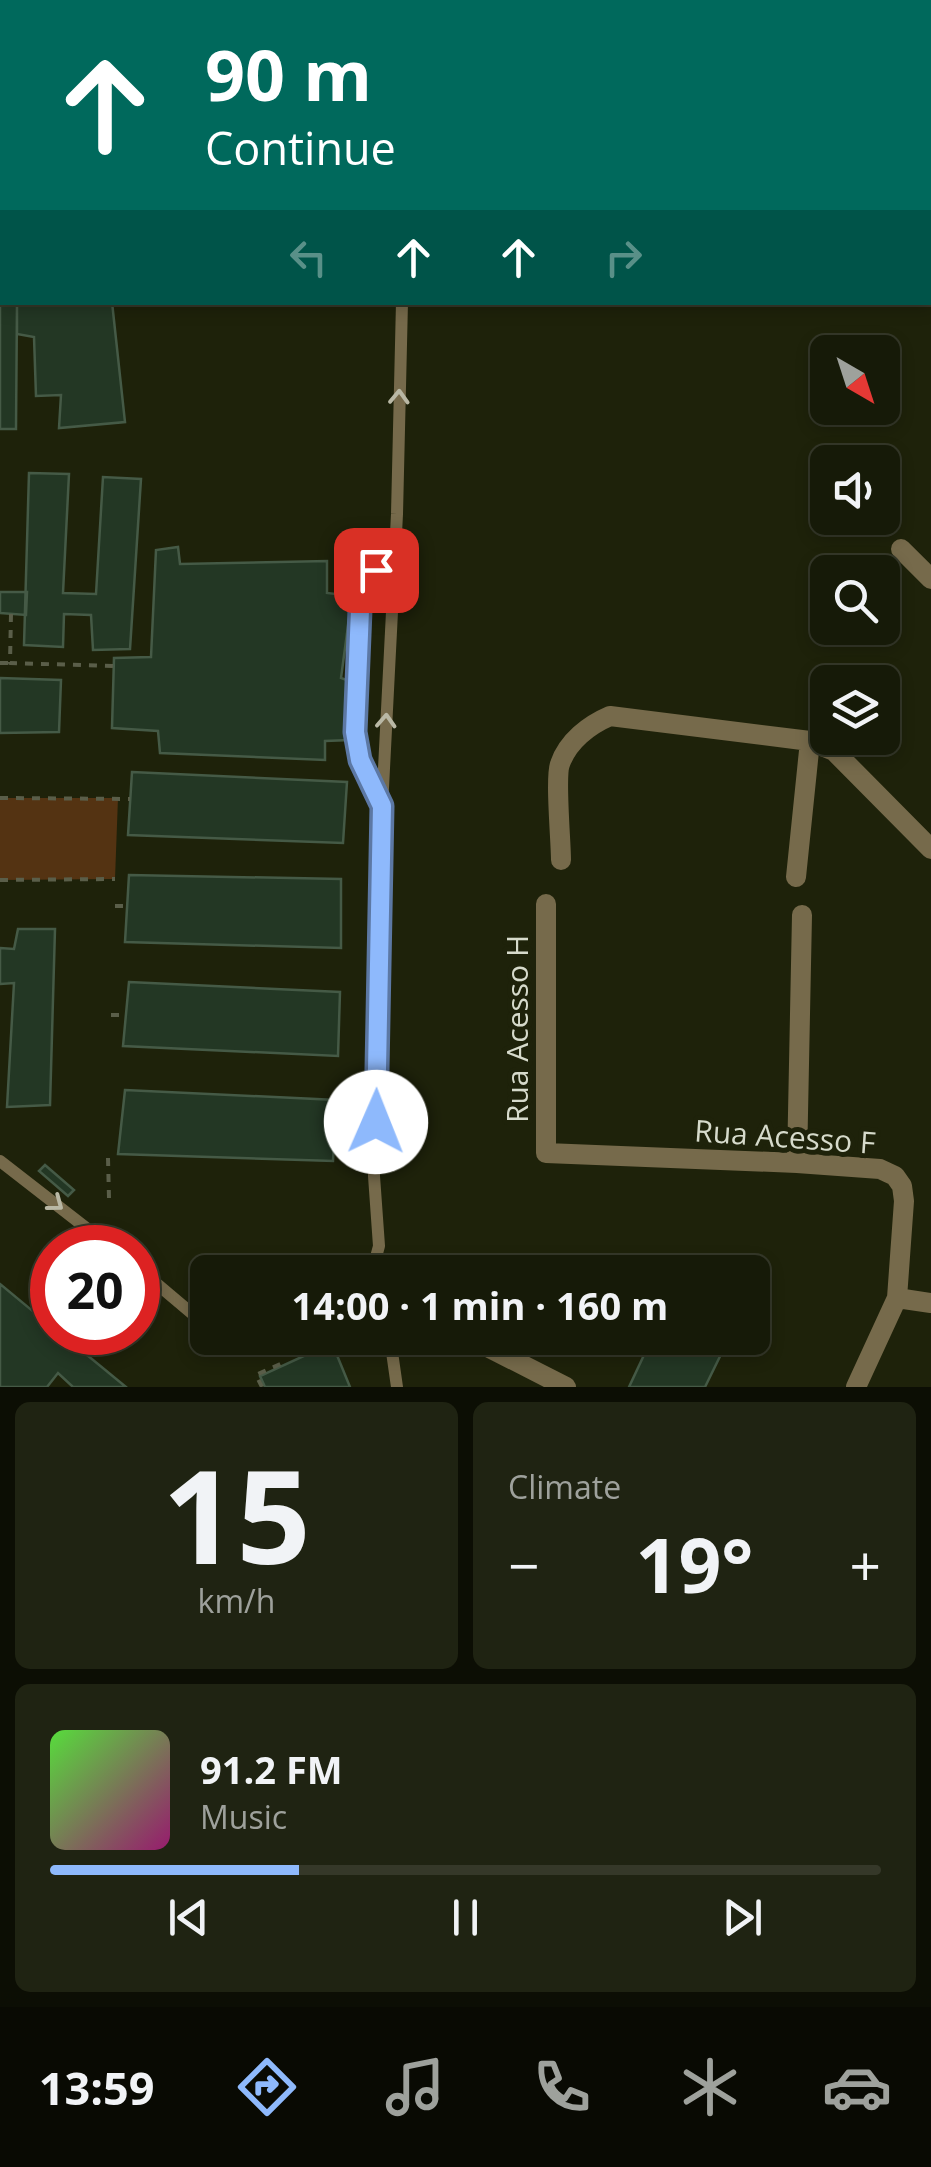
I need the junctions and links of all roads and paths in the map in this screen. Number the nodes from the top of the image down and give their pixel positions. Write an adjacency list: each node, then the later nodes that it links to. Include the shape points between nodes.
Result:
1 (402, 305): 3 (lane, one-way to 1)
2 (901, 548): 4 (street)
3 (395, 550): 13 (lane, one-way to 3); 13 (lane, via 365,588 359,627 355,732)
4 (931, 578)
5 (11, 614): 7 (path)
6 (0, 663): 7 (path)
7 (10, 663): 8 (path)
8 (114, 666)
9 (810, 741): 15 (street, via 610,716 590,725 558,766); 16 (street)
10 (838, 755): 14 (street)
11 (0, 798): 12 (path)
12 (130, 800)
13 (382, 806): 31 (lane)
14 (931, 849)
15 (561, 860)
16 (796, 877)
17 (115, 878): 18 (path)
18 (0, 880)
19 (546, 904): 25 (street, Rua Acesso H)
20 (114, 906): 21 (path)
21 (127, 906)
22 (802, 915): 28 (street)
23 (111, 1015): 24 (path)
24 (126, 1015)
25 (546, 1153): 28 (street, Rua Acesso F)
26 (108, 1158): 29 (path)
27 (0, 1160): 30 (lane, one-way to 30)
28 (797, 1163): 35 (street, Rua Acesso F, via 895,1176 904,1201)
29 (109, 1198)
30 (83, 1225)
31 (378, 1246): 32 (lane); 33 (lane)
32 (376, 1255)
33 (379, 1255)
34 (160, 1287): 37 (lane)
35 (897, 1298): 36 (street); 44 (street)
36 (931, 1302)
37 (190, 1312)
38 (297, 1355): 41 (path, via 256,1375)
39 (392, 1355): 42 (lane)
40 (503, 1355): 43 (street)
41 (262, 1387)
42 (397, 1387)
43 (566, 1387)
44 (856, 1387)

